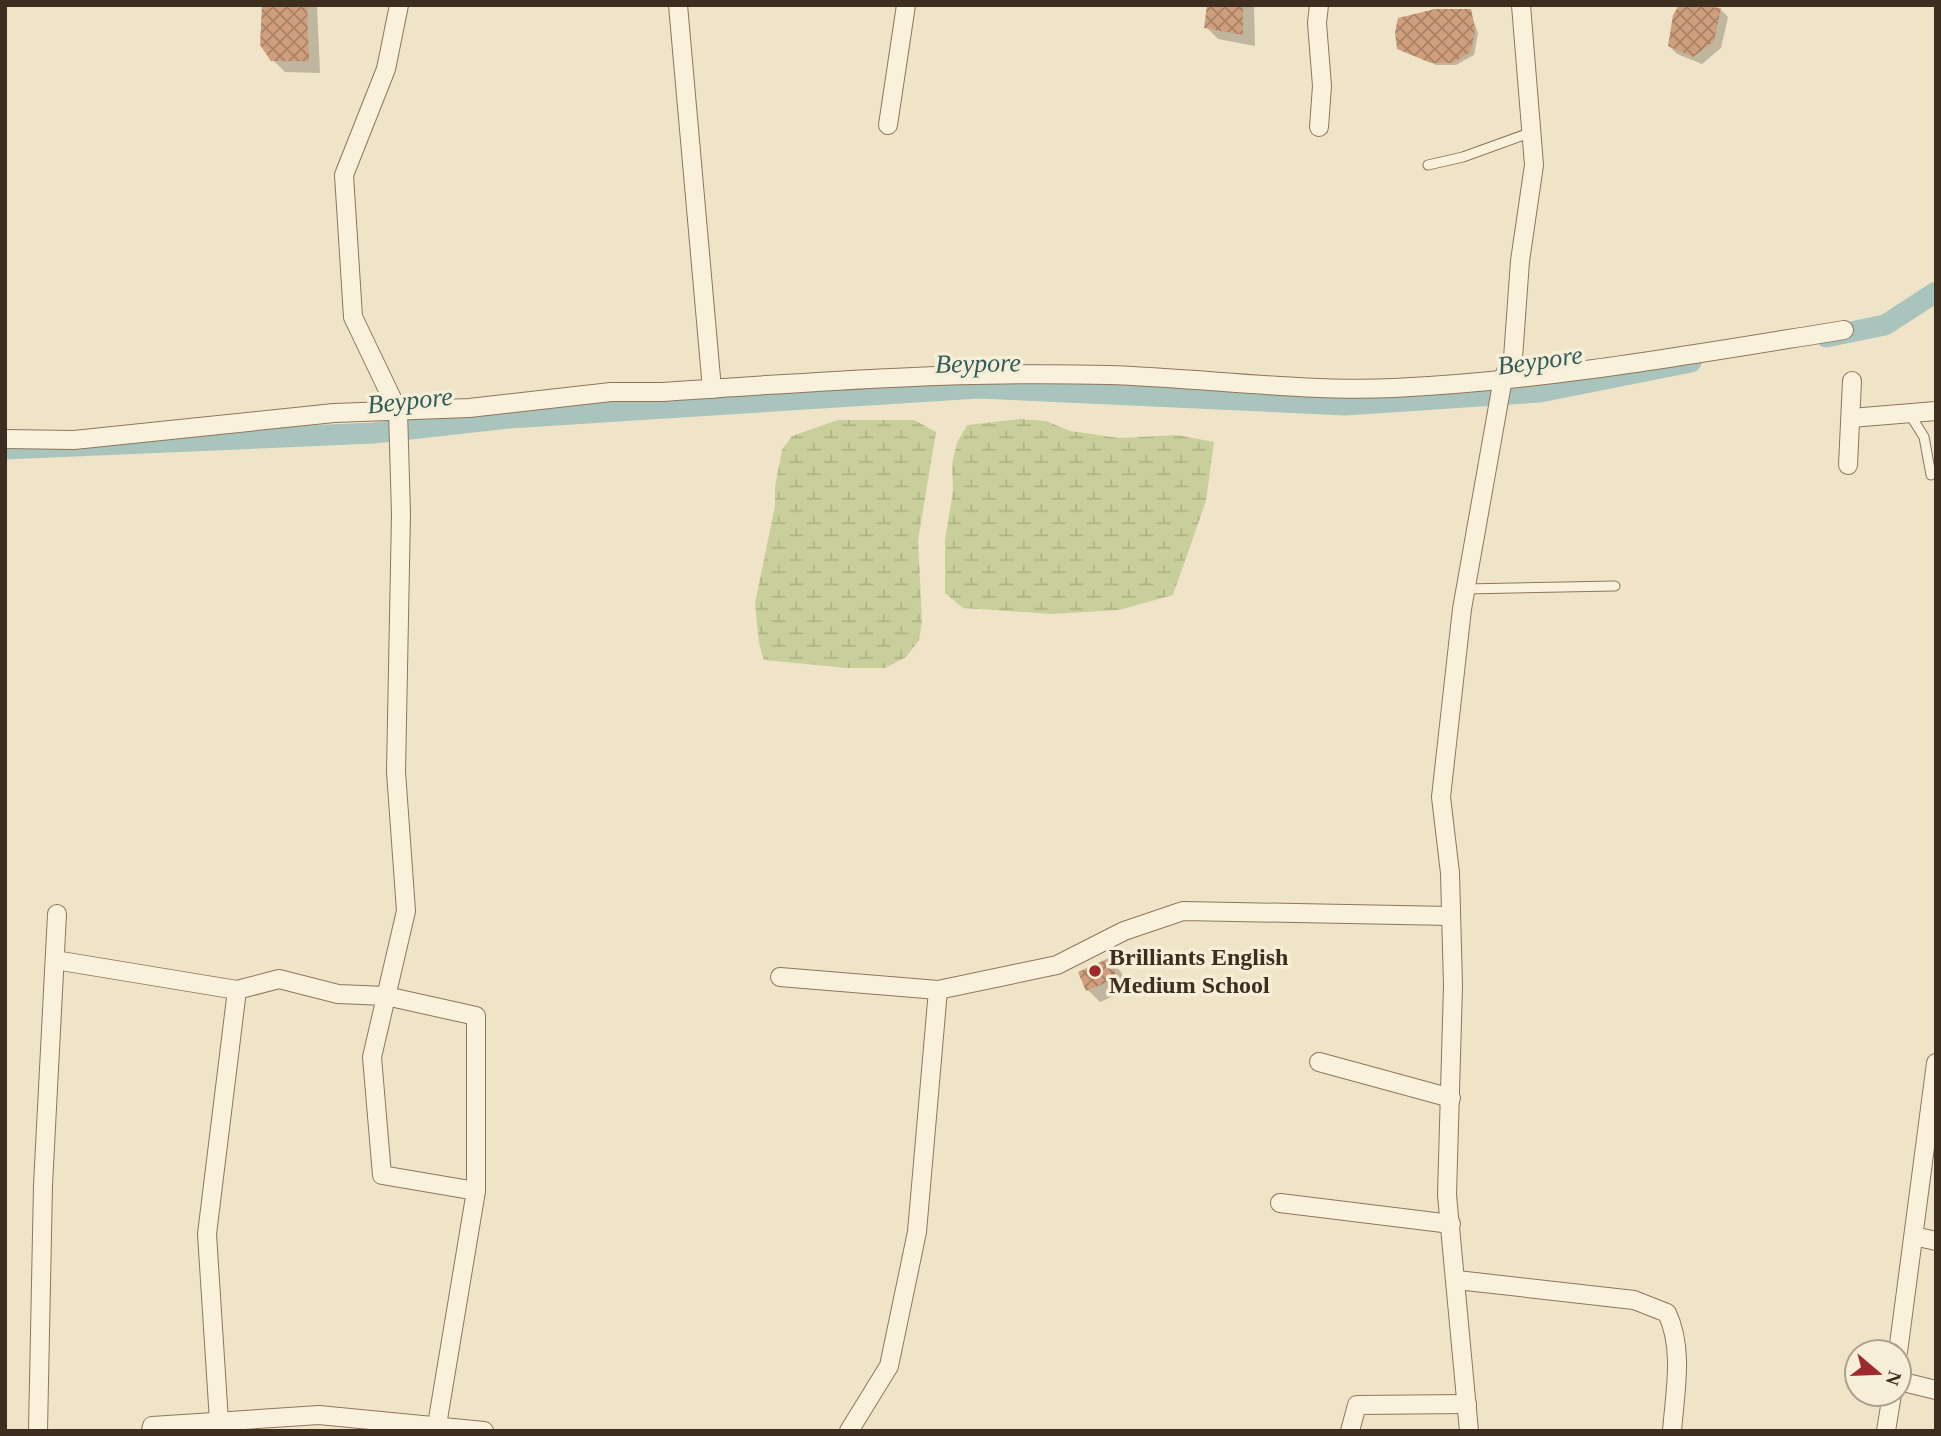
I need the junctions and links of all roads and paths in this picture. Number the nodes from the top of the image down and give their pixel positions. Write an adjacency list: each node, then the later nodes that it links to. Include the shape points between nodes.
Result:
1 (399, 5): 14 (street, via 386,69 344,175 353,317)
2 (677, 5): 13 (street)
3 (906, 5): 6 (street)
4 (1319, 5): 7 (street)
5 (1521, 5): 8 (street)
6 (888, 125)
7 (1319, 127)
8 (1532, 132): 9 (lane); 11 (street, via 1534,165 1520,261 1513,358)
9 (1428, 165)
10 (1844, 330): 11 (street, via 1655,361)
11 (1503, 378): 13 (street, via 1395,388 1293,387 1109,375 963,375); 22 (street)
12 (1852, 381): 17 (street)
13 (712, 389): 14 (street, via 611,392)
14 (398, 411): 18 (street, via 334,413 74,440); 29 (street, via 401,514 396,772 406,911)
15 (1936, 411): 16 (street)
16 (1909, 414): 17 (street); 20 (lane, via 1924,437)
17 (1851, 418): 19 (street)
18 (5, 439)
19 (1848, 465)
20 (1931, 475)
21 (1615, 586): 22 (lane)
22 (1465, 589): 24 (street, via 1441,797)
23 (57, 914): 25 (street)
24 (1451, 916): 28 (street, via 1183,911 1124,931 1057,965); 32 (street)
25 (55, 960): 27 (street); 47 (street, via 43,1185)
26 (780, 977): 28 (street)
27 (237, 990): 29 (street, via 279,979 338,994); 44 (street, via 207,1234)
28 (938, 990): 49 (street, via 917,1232 889,1366)
29 (386, 996): 33 (street, via 476,1016); 33 (street, via 372,1057 382,1175)
30 (1319, 1062): 32 (street)
31 (1936, 1063): 36 (street)
32 (1451, 1098): 35 (street, via 1447,1195)
33 (475, 1191): 45 (street)
34 (1280, 1203): 35 (street)
35 (1451, 1224): 38 (street)
36 (1914, 1236): 37 (street); 39 (street)
37 (1936, 1241)
38 (1457, 1280): 42 (street); 52 (street, via 1634,1300 1667,1313 1675,1330 1677,1370)
39 (1900, 1338)
40 (1913, 1384): 41 (street)
41 (1936, 1390)
42 (1467, 1404): 50 (street, via 1357,1405); 51 (street)
43 (1890, 1408): 53 (street)
44 (219, 1422): 45 (street, via 319,1415); 46 (street)
45 (437, 1427): 48 (street)
46 (149, 1429)
47 (38, 1431)
48 (484, 1431)
49 (849, 1431)
50 (1350, 1431)
51 (1469, 1431)
52 (1672, 1431)
53 (1886, 1431)

